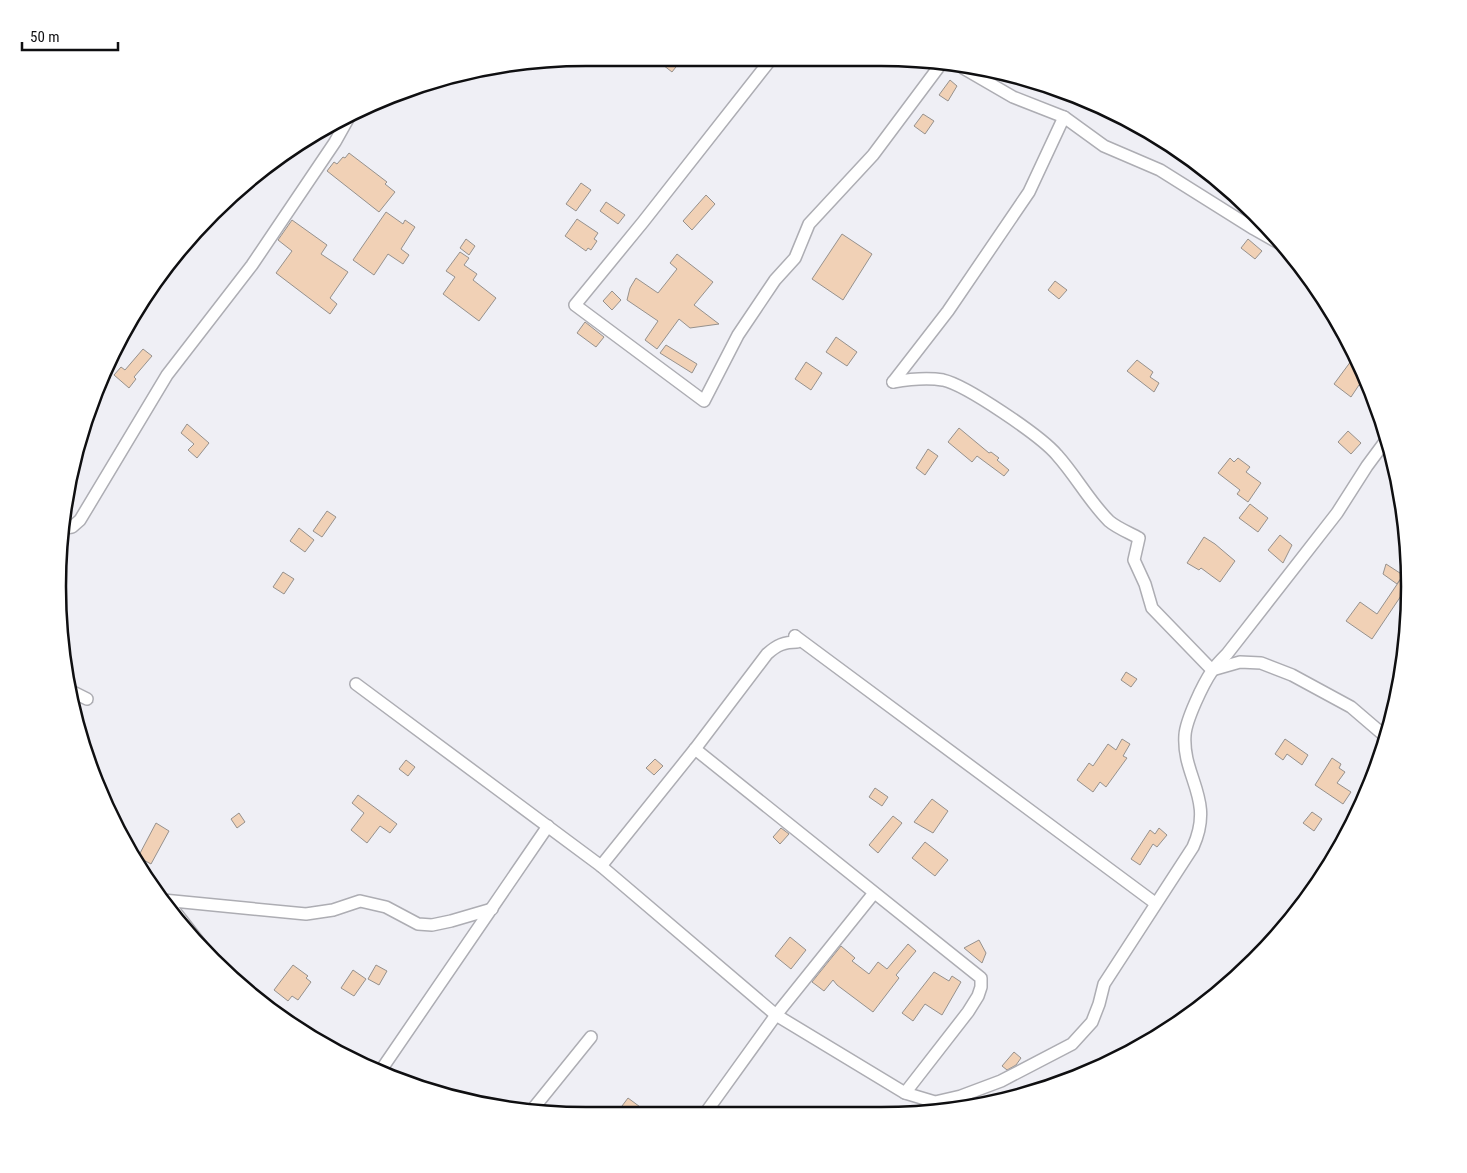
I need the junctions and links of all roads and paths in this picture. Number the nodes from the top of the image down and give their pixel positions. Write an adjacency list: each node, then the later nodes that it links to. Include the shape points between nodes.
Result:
1 (766, 66): 2 (street, via 575,305 704,400 738,335 775,280 795,258 809,224 873,155)
2 (937, 70)
3 (975, 75): 4 (street, via 1013,97)
4 (1064, 117): 6 (street, via 1104,146 1160,170); 9 (street, via 1029,192 948,311 893,382 919,378 944,380 1029,430 1057,454 1110,522 1139,538 1134,560 1152,608)
5 (344, 127): 8 (street, via 252,265 167,375 80,520)
6 (1263, 234)
7 (1381, 447): 9 (street, via 1336,513)
8 (70, 527)
9 (1212, 670): 13 (street, via 1240,662 1261,662 1351,707); 19 (street, via 1185,733 1201,806 1200,829 1194,847)
10 (356, 684): 15 (street)
11 (77, 694): 12 (street)
12 (87, 698)
13 (1380, 732)
14 (695, 748): 16 (street); 17 (street); 19 (street, via 767,654 777,645 797,642 795,636)
15 (548, 826): 16 (street); 20 (street)
16 (601, 866): 21 (street)
17 (874, 893): 21 (street); 24 (street, via 981,978 978,996 968,1012)
18 (172, 901): 20 (street, via 306,914 360,902 386,907 418,924 432,925)
19 (1155, 904): 24 (street, via 1104,984 1092,1022 1072,1044 1001,1081 961,1096 935,1102)
20 (492, 909): 23 (street)
21 (776, 1015): 24 (street); 26 (street)
22 (591, 1037): 25 (street)
23 (384, 1066)
24 (905, 1093)
25 (537, 1104)
26 (710, 1107)

